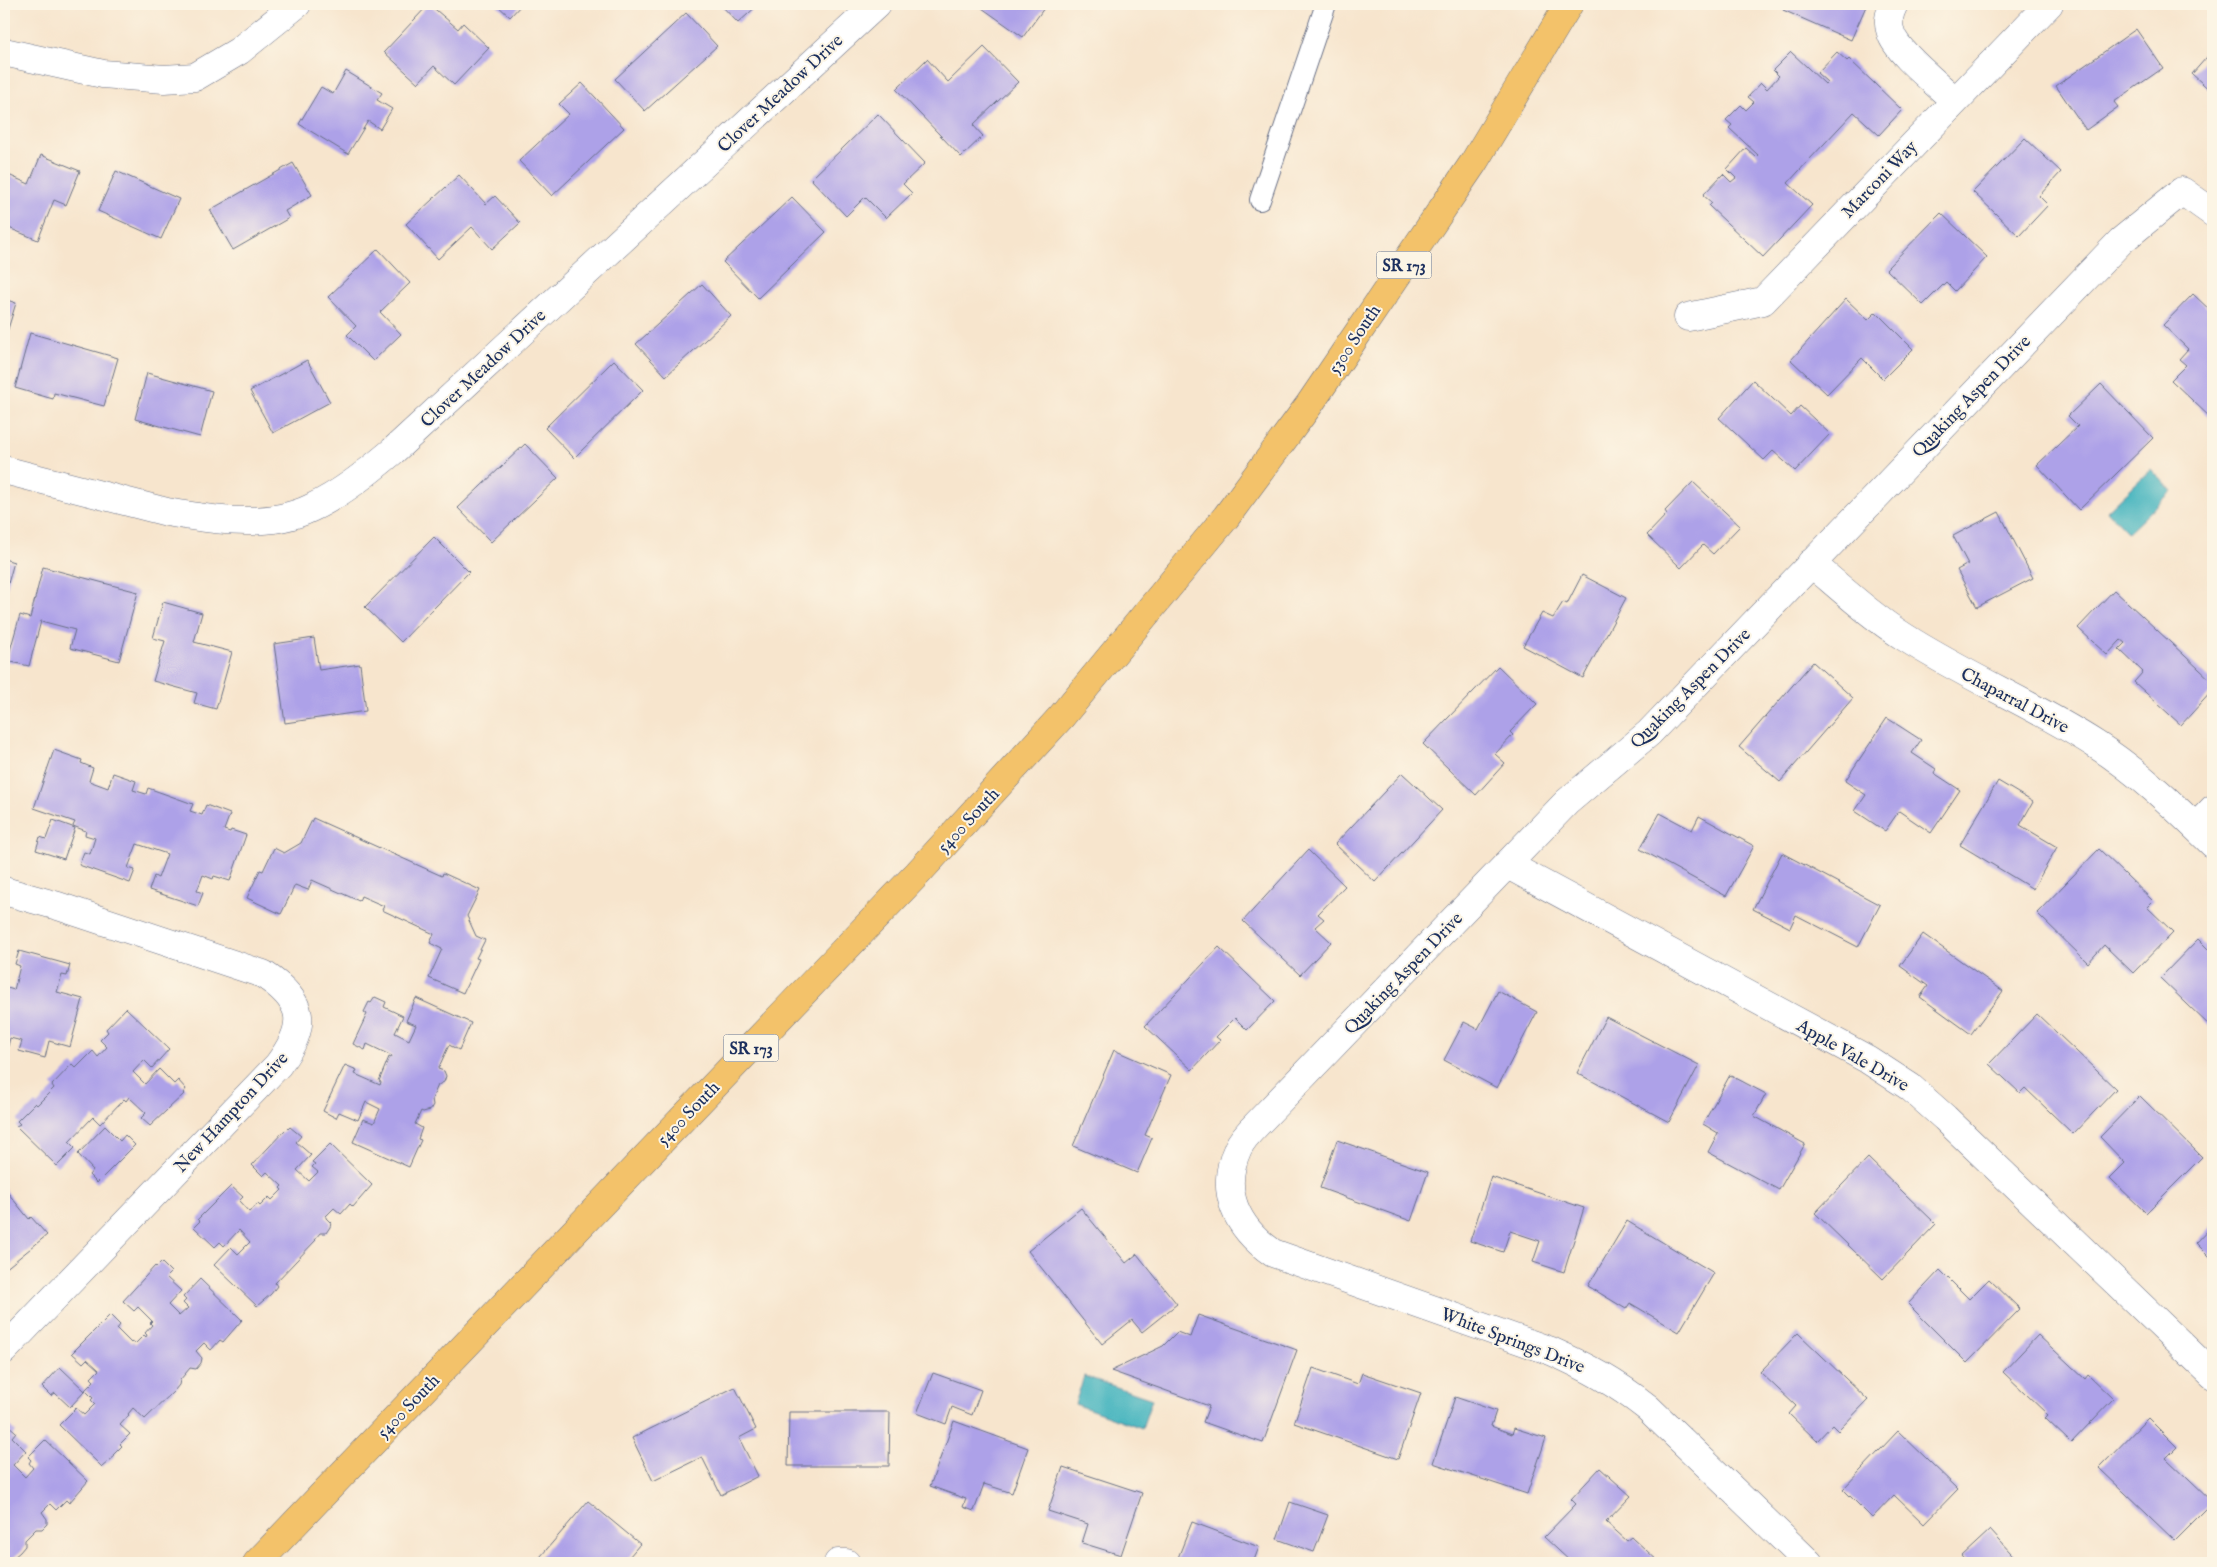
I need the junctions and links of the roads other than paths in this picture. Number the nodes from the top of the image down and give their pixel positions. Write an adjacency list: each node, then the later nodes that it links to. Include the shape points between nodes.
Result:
1 (297, 4): 7 (street, via 239,51 195,77 156,79 103,74)
2 (877, 4): 12 (street, Clover Meadow Drive, via 393,451 310,509 278,519 193,516)
3 (1326, 4): 9 (lane)
4 (1569, 4): 13 (main road, 5300 South / SR 173, via 1474,162 1309,405)
5 (1894, 4): 8 (street, via 1888,16 1891,35 1905,54)
6 (2049, 4): 8 (street, Marconi Way)
7 (4, 52)
8 (1955, 101): 11 (street, Marconi Way, via 1763,300)
9 (1260, 200)
10 (2213, 213): 14 (street, Quaking Aspen Drive, via 2182,191 2121,241)
11 (1688, 317)
12 (4, 470)
13 (1226, 517): 21 (main road, 5400 South / SR 173, via 1061,717 996,790)
14 (1811, 563): 15 (street, Chaparral Drive, via 1905,638 2094,743); 16 (street, Quaking Aspen Drive, via 1649,733 1567,802)
15 (2207, 827)
16 (1508, 865): 18 (street, Quaking Aspen Drive, via 1238,1146 1232,1163 1231,1196 1236,1213); 20 (street, Apple Vale Drive, via 1867,1059 1910,1087)
17 (4, 891): 19 (street, New Hampton Drive, via 263,974 286,991 293,1002 298,1034 278,1065)
18 (1250, 1233): 24 (street, White Springs Drive, via 1273,1253 1550,1351 1619,1385 1655,1415)
19 (4, 1350)
20 (2213, 1375)
21 (257, 1563)
22 (838, 1563): 23 (street)
23 (846, 1563)
24 (1809, 1563)

